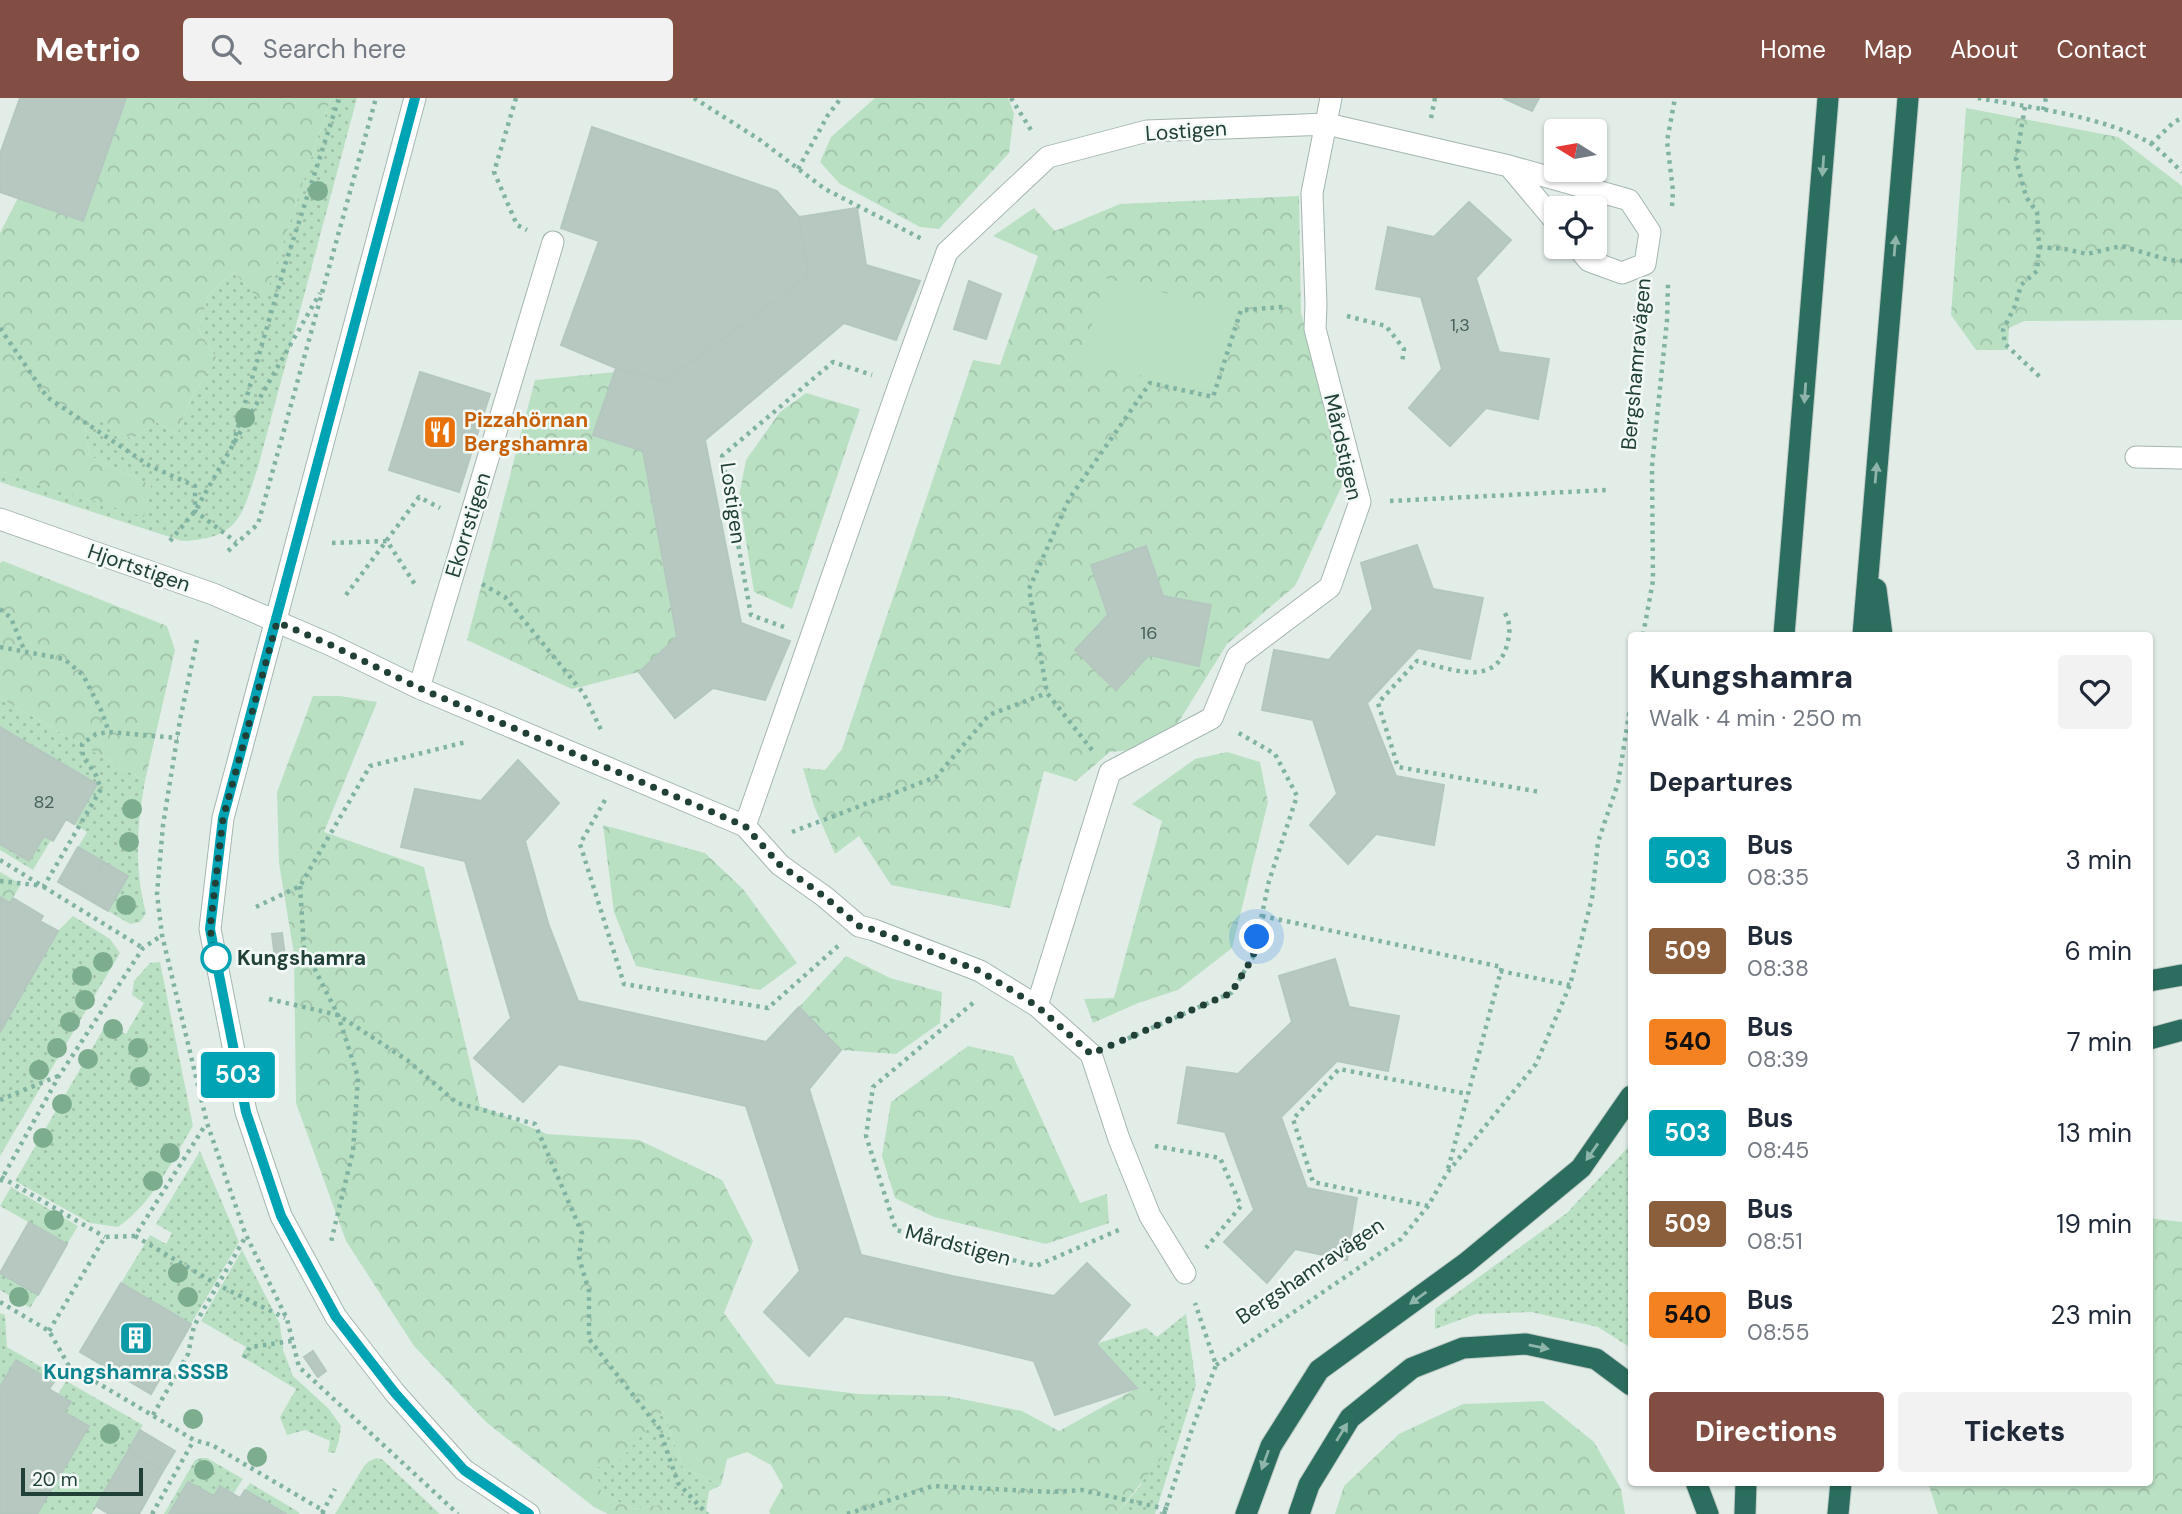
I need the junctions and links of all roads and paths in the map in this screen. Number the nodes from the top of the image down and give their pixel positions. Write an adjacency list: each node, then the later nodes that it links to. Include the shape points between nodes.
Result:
1 (339, 98): 40 (path)
2 (376, 98): 34 (path)
3 (415, 98): 59 (street)
4 (516, 98): 27 (path, via 494,172)
5 (694, 98): 23 (path)
6 (841, 98): 23 (path)
7 (1011, 98): 21 (path)
8 (1331, 98): 19 (street)
9 (1675, 98): 26 (path, via 1667,141)
10 (1828, 98): 61 (highway, one-way to 61)
11 (1908, 98): 50 (highway, one-way to 11)
12 (1978, 98): 15 (path)
13 (2012, 98): 15 (path)
14 (2046, 98): 17 (path)
15 (2007, 103): 16 (path)
16 (2025, 107): 17 (path); 29 (path, via 2016,159 2026,197 2037,212)
17 (2043, 110): 20 (path, via 2116,127)
18 (2182, 118): 20 (path)
19 (1327, 124): 21 (street, Lostigen, via 1147,131); 22 (street, Lostigen); 35 (street, Mårdstigen, via 1312,193)
20 (2151, 144): 24 (path)
21 (1048, 157): 30 (street, Lostigen)
22 (1509, 166): 25 (street); 31 (street, Lostigen, via 1629,200 1650,232 1645,264 1622,274)
23 (798, 169): 30 (path, via 825,189)
24 (2182, 173)
25 (1544, 208)
26 (1671, 216)
27 (517, 225)
28 (553, 242): 54 (street, Ekorrstigen)
29 (2039, 247): 32 (path, via 2087,254 2121,246); 38 (path, via 2037,271 2021,285 2003,330 2005,344)
30 (947, 252): 39 (street, Lostigen)
31 (1586, 259)
32 (2182, 261)
33 (1669, 281): 60 (path, Bergshamravägen, via 1652,466 1653,581)
34 (324, 286): 40 (path); 51 (path, via 258,524)
35 (1316, 304): 37 (path, via 1386,326 1404,349); 44 (street, Mårdstigen, via 1315,329); 68 (path, via 1241,310 1213,397 1150,383 1076,488 1029,589)
36 (0, 328): 46 (path, via 47,397 150,466 195,486)
37 (1402, 363)
38 (2040, 377)
39 (899, 385): 64 (street, Lostigen); 64 (path, Lostigen, via 833,362 722,456 751,615)
40 (233, 444): 46 (path)
41 (2136, 457): 42 (street)
42 (2182, 458)
43 (1606, 490): 44 (path)
44 (1360, 502): 69 (street, Mårdstigen, via 1330,587 1237,657)
45 (444, 510): 49 (path, via 419,497)
46 (195, 511): 48 (path); 51 (path)
47 (0, 519): 59 (street, Hjortstigen, via 213,594)
48 (170, 541)
49 (387, 541): 52 (path); 55 (path); 56 (path)
50 (1870, 541): 62 (highway); 63 (highway)
51 (236, 542): 53 (path)
52 (332, 543)
53 (228, 551)
54 (455, 569): 67 (street, Ekorrstigen); 75 (path, via 505,597 584,694)
55 (417, 586)
56 (346, 595)
57 (0, 609): 66 (path, via 11,618)
58 (1506, 613): 76 (path, via 1510,634 1498,665 1474,673 1417,661 1378,704 1398,767)
59 (277, 622): 67 (street); 132 (street, via 223,818 210,929 246,1112 281,1216 336,1317 395,1393 464,1470)
60 (1644, 632)
61 (1784, 632)
62 (1863, 632)
63 (1882, 632)
64 (811, 637): 77 (street, Lostigen)
65 (0, 647): 66 (path)
66 (25, 653): 71 (path, via 64,659 83,675)
67 (419, 688): 75 (street)
68 (1047, 693): 74 (path); 78 (path, via 989,715 936,777)
69 (1212, 718): 74 (street); 84 (path, via 1275,754 1297,796)
70 (1628, 721): 92 (path, Bergshamravägen, via 1618,783 1598,842 1592,898)
71 (109, 732): 72 (path); 81 (path, via 82,744 83,757 101,789)
72 (177, 738)
73 (477, 739): 82 (path, via 370,766)
74 (1110, 772): 94 (street)
75 (620, 773): 77 (street); 85 (path, via 580,844 624,984 768,1008)
76 (1540, 792)
77 (745, 826): 78 (street)
78 (762, 843): 85 (street, via 780,865)
79 (0, 860): 81 (path)
80 (0, 881): 81 (path)
81 (44, 886): 87 (path)
82 (300, 886): 83 (path); 95 (path, via 304,948)
83 (256, 907)
84 (1262, 916): 88 (path); 98 (path, via 1253,957 1231,993)
85 (859, 926): 91 (street)
86 (162, 935): 87 (path)
87 (143, 948): 99 (path)
88 (1501, 969): 92 (path); 100 (path, Bergshamravägen)
89 (2182, 975): 90 (highway)
90 (2153, 980)
91 (998, 982): 94 (street); 108 (path, Mårdstigen, via 873,1087 866,1136 896,1230 1036,1266)
92 (1570, 985): 105 (path, Bergshamravägen, via 1536,1064)
93 (269, 999): 95 (path)
94 (1037, 1006): 98 (street)
95 (338, 1015): 112 (path, via 358,1077 353,1151); 133 (path, via 407,1060 457,1103 536,1124 582,1233 579,1258 589,1291 589,1339 659,1428 678,1483)
96 (2182, 1030): 97 (highway)
97 (2153, 1038)
98 (1091, 1054): 104 (street)
99 (59, 1076): 101 (path); 106 (path)
100 (1468, 1094): 105 (path, Bergshamravägen); 107 (path, via 1339,1069 1293,1119 1314,1182)
101 (0, 1100)
102 (1628, 1100): 135 (highway, one-way to 135, via 1581,1168 1466,1262 1319,1370 1270,1446)
103 (207, 1123): 109 (path)
104 (1119, 1139): 108 (street); 113 (path, via 1220,1158 1241,1206)
105 (1447, 1173): 107 (path, Bergshamravägen)
106 (1, 1179): 111 (path)
107 (1428, 1206): 120 (path, Bergshamravägen, via 1401,1239)
108 (1150, 1216): 113 (street)
109 (135, 1236): 111 (path); 114 (path)
110 (246, 1236): 114 (path)
111 (105, 1237): 117 (path)
112 (331, 1243)
113 (1185, 1273): 120 (path)
114 (218, 1285): 116 (path); 122 (path)
115 (0, 1301): 117 (path)
116 (287, 1319)
117 (49, 1331): 122 (path, via 69,1366)
118 (292, 1341): 119 (path, via 250,1348)
119 (244, 1358)
120 (1216, 1365): 129 (path)
121 (1628, 1383): 136 (highway, one-way to 121, via 1309,1485 1350,1418 1412,1368 1463,1348 1526,1344 1596,1359)
122 (153, 1415): 123 (path)
123 (194, 1440): 130 (path, via 212,1445); 131 (path)
124 (1698, 1486): 137 (highway)
125 (1746, 1486): 138 (highway)
126 (1829, 1486): 139 (highway)
127 (1841, 1486): 140 (highway)
128 (335, 1489): 130 (path)
129 (1164, 1512): 134 (path, via 1082,1490 933,1486)
130 (322, 1513)
131 (152, 1514)
132 (529, 1514)
133 (707, 1514)
134 (847, 1514)
135 (1246, 1514)
136 (1299, 1514)
137 (1708, 1514)
138 (1745, 1514)
139 (1830, 1514)
140 (1838, 1514)

